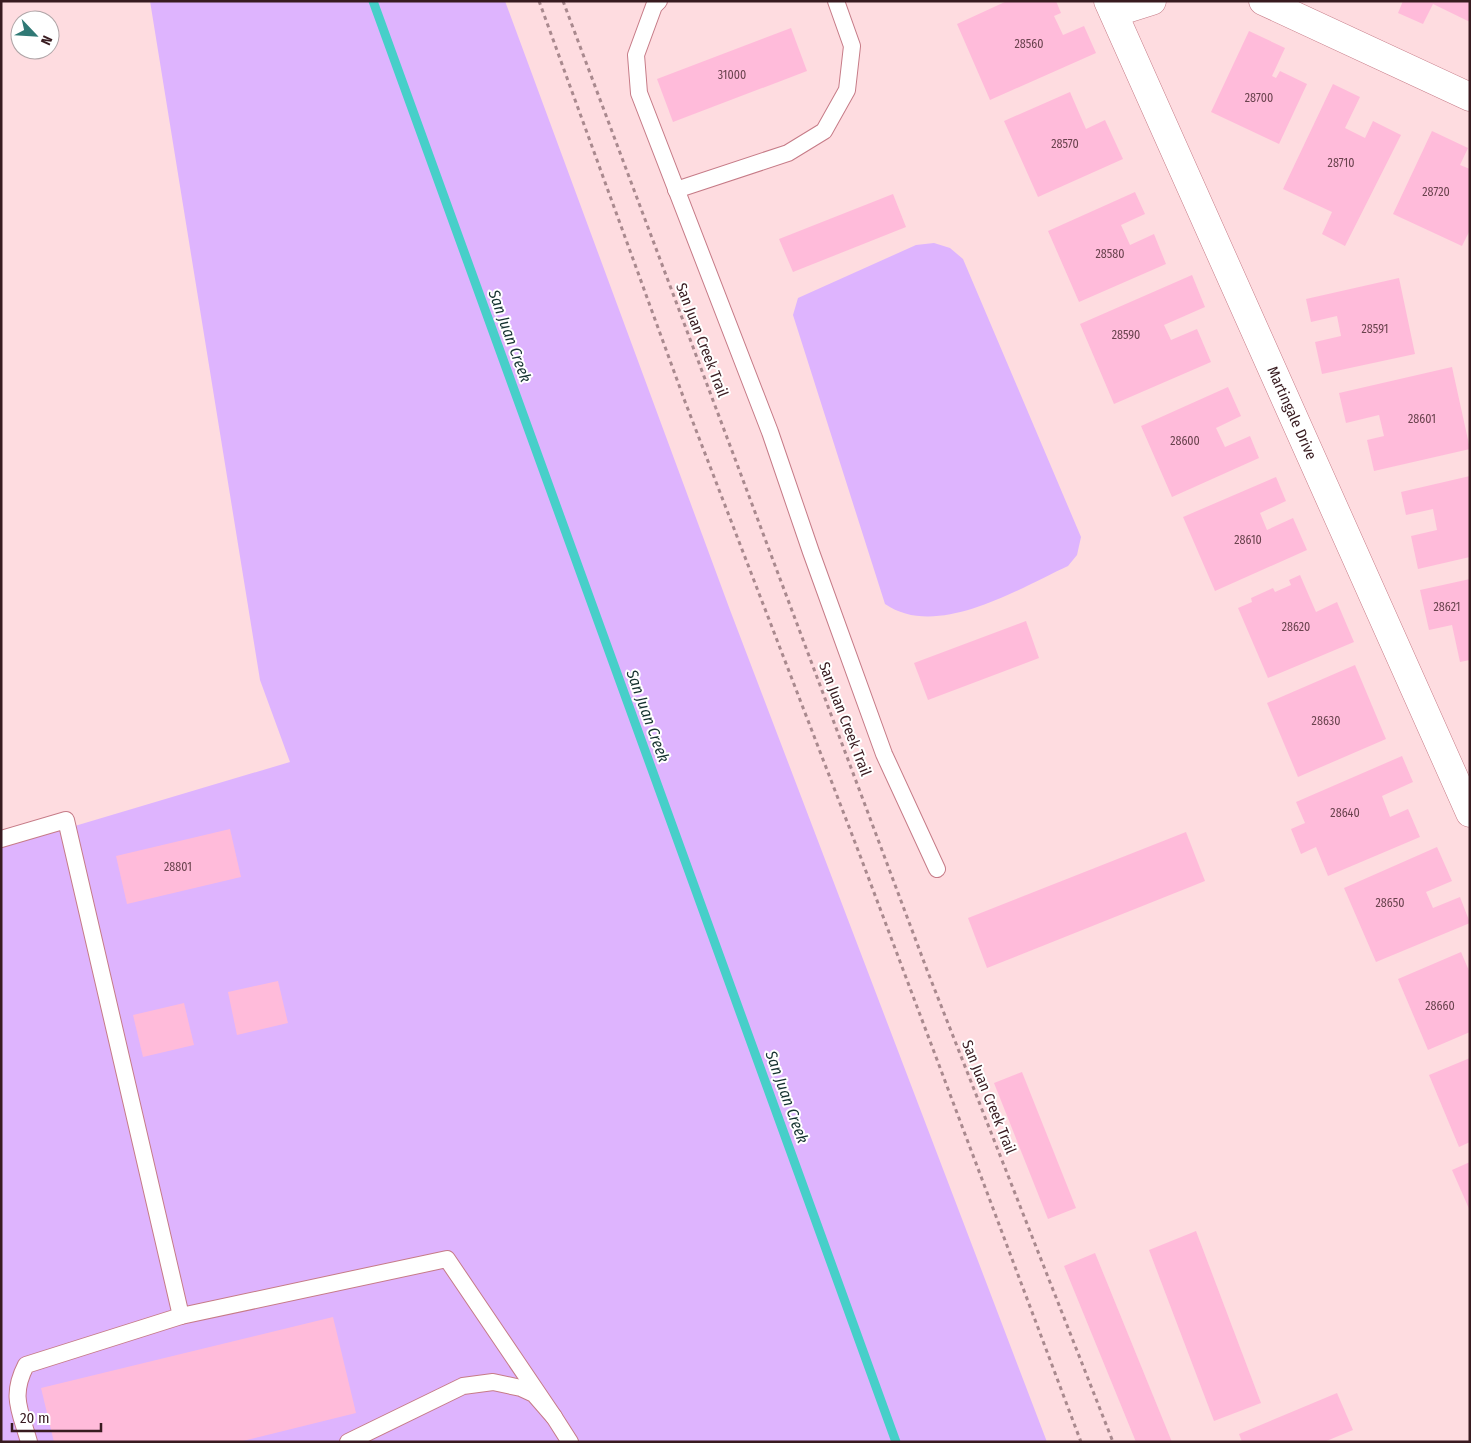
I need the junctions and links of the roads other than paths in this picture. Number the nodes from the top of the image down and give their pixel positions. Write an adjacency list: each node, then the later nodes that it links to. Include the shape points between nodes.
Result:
1 (836, 1): 7 (lane, via 852,46 847,90 824,131 788,153)
2 (1152, 1): 5 (street, Martingale Drive)
3 (1263, 1): 6 (street)
4 (653, 3): 7 (lane, via 636,55 639,94)
5 (1111, 7): 8 (street, Martingale Drive)
6 (1470, 97)
7 (676, 190): 10 (lane, via 770,432 884,754)
8 (1470, 813)
9 (1, 839): 11 (lane, via 66,820)
10 (937, 869)
11 (181, 1316): 12 (lane, via 447,1259); 13 (lane, via 26,1365 15,1394)
12 (554, 1417): 14 (lane, via 534,1394 493,1382 463,1386); 15 (lane)
13 (29, 1442)
14 (348, 1442)
15 (570, 1442)

